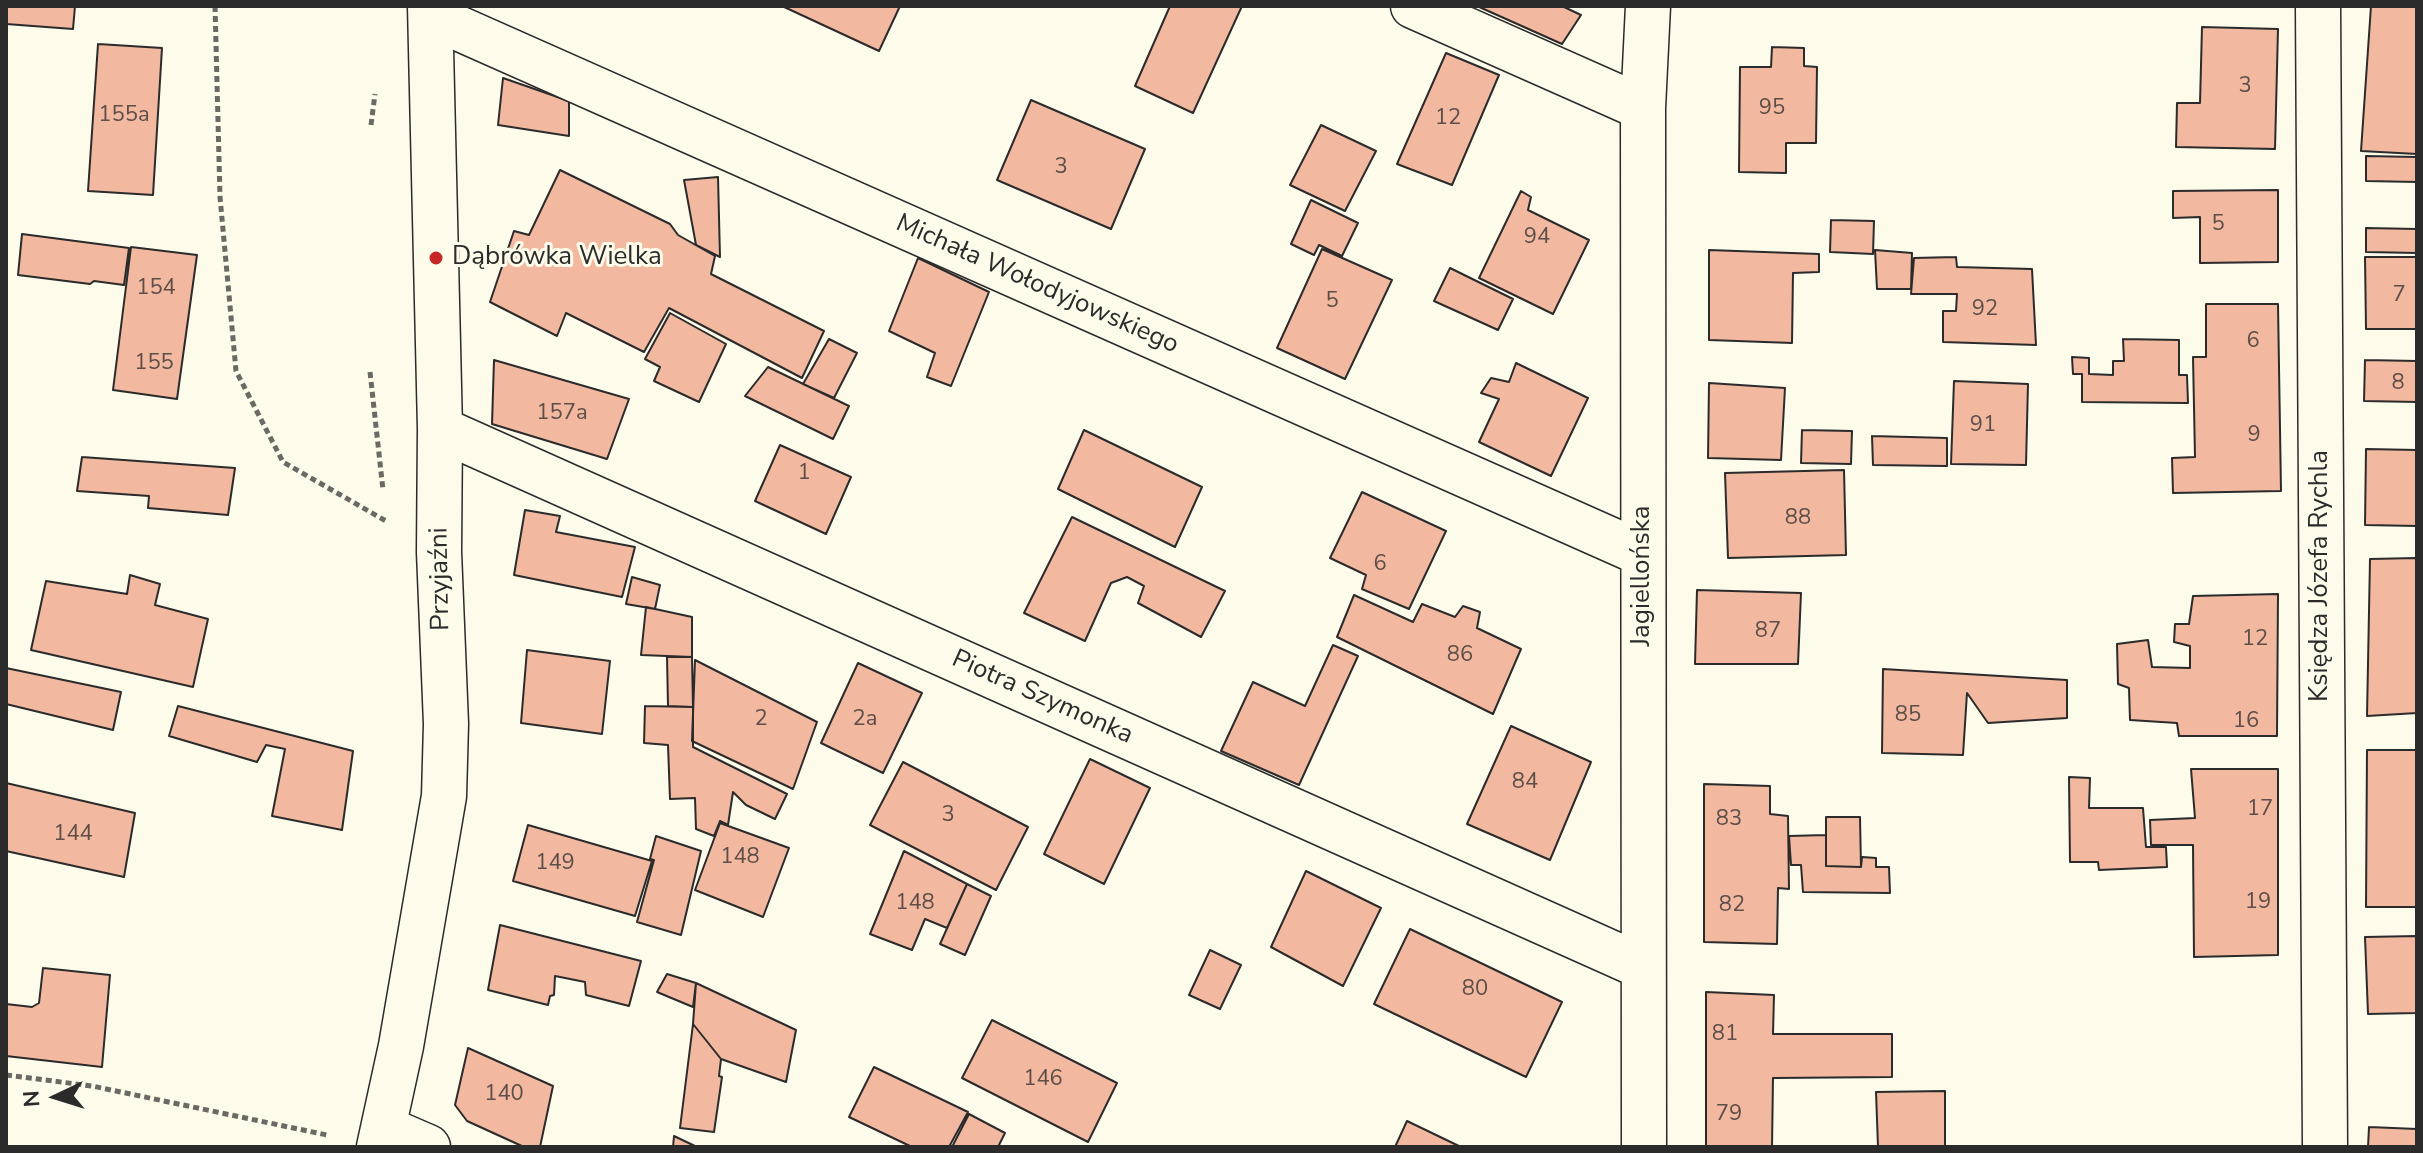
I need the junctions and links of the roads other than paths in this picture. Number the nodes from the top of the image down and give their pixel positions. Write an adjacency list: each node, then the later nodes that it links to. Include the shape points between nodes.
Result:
1 (1413, 6): 5 (street)
2 (1648, 6): 5 (street, Jagiellońska)
3 (2318, 6): 12 (street, Księdza Józefa Rychla)
4 (431, 11): 6 (street, Przyjaźni); 7 (street, Michała Wołodyjowskiego)
5 (1643, 108): 7 (street, Jagiellońska)
6 (440, 429): 8 (street, Piotra Szymonka); 9 (street, Przyjaźni, via 444,796)
7 (1643, 554): 8 (street, Jagiellońska)
8 (1643, 967): 11 (street, Jagiellońska)
9 (382, 1138): 10 (street)
10 (428, 1147)
11 (1644, 1147)
12 (2325, 1147)

